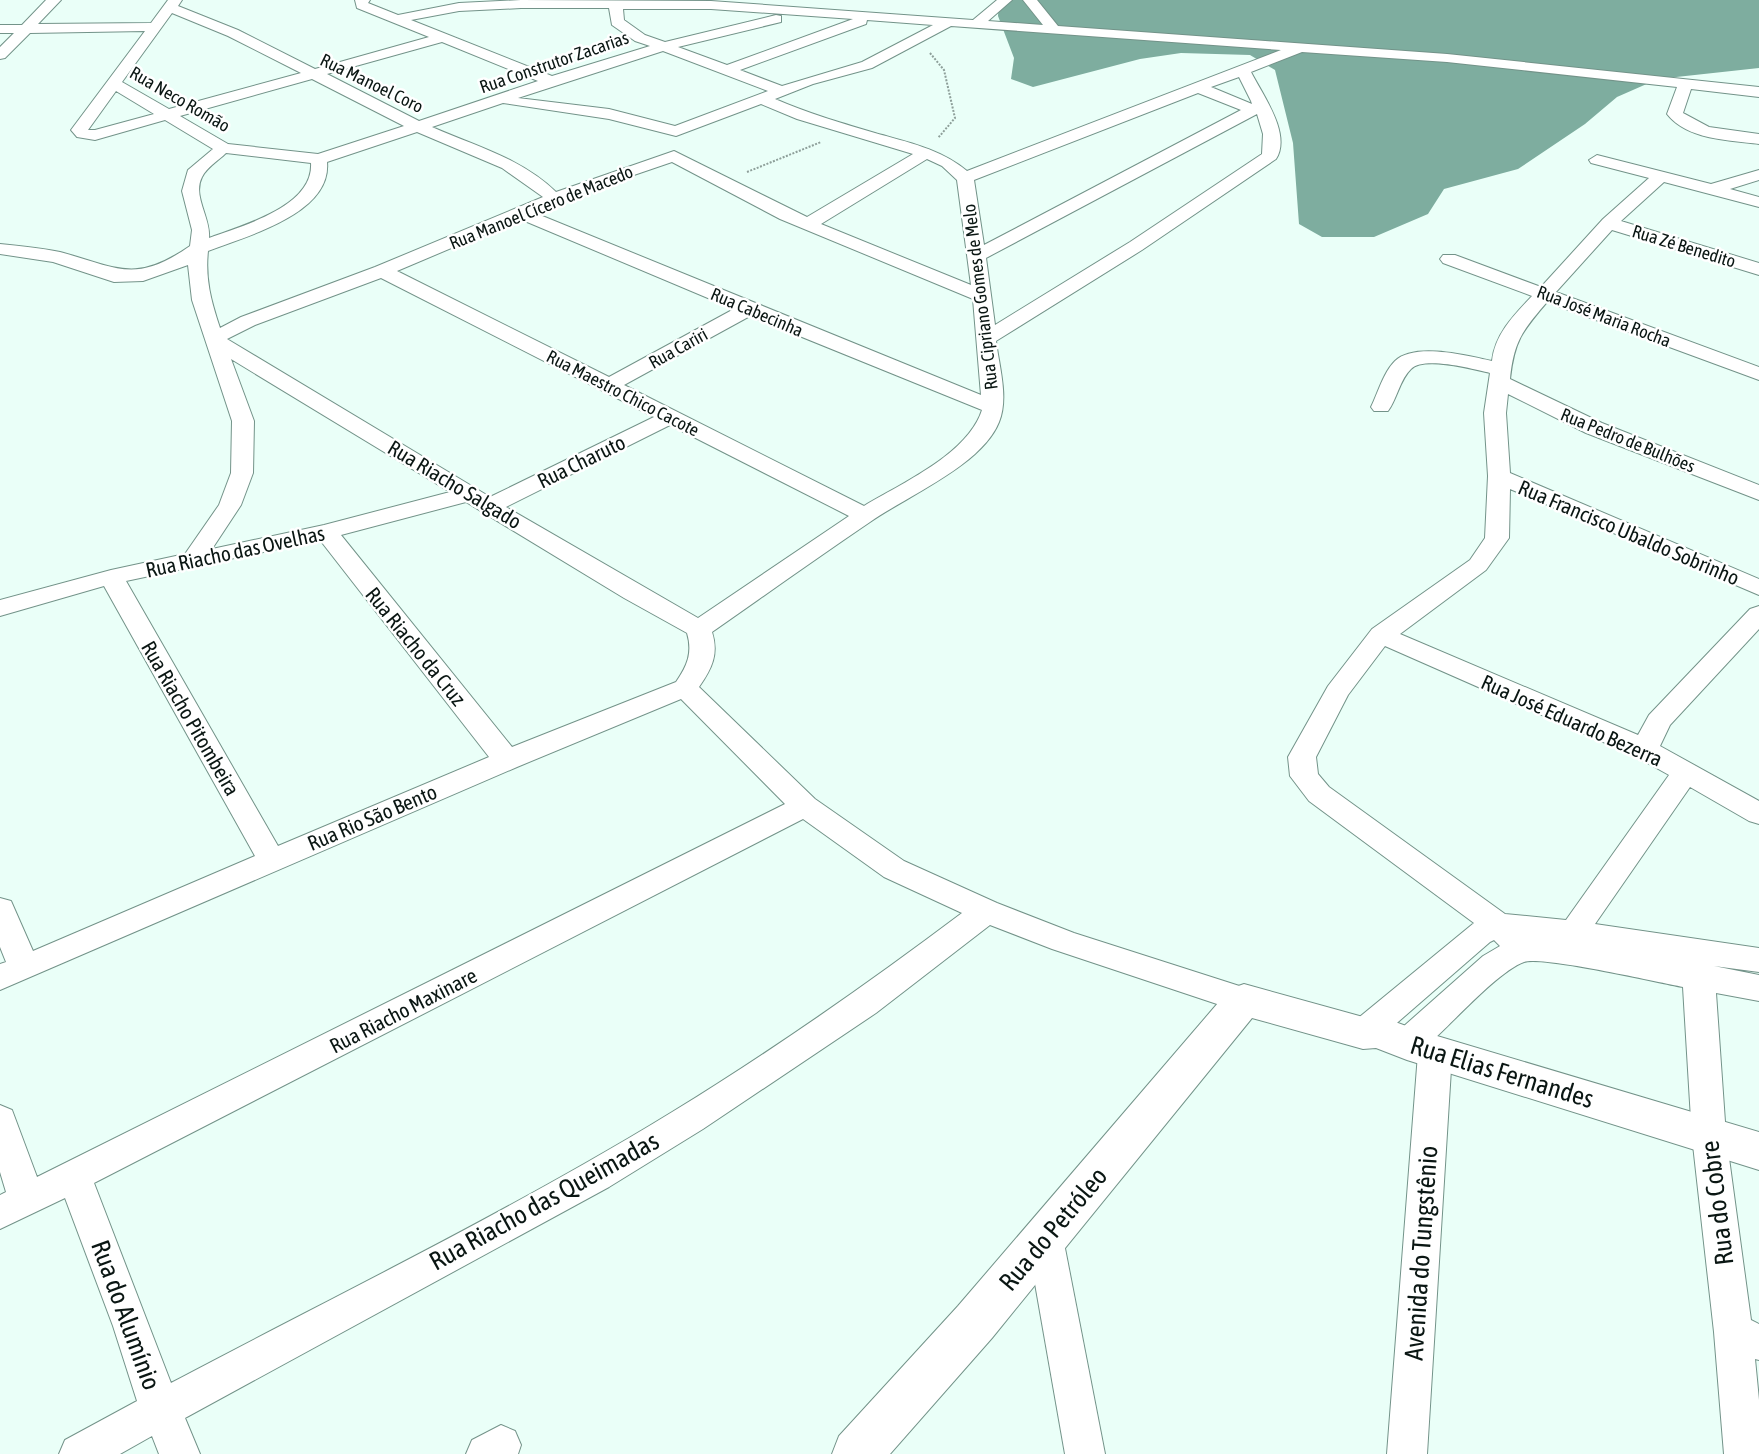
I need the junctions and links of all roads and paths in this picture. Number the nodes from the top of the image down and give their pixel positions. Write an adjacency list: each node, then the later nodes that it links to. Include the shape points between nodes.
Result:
1 (54, 0): 16 (street)
2 (363, 0): 11 (street, via 362,5)
3 (451, 0): 8 (street)
4 (1005, 0): 14 (street)
5 (1030, 0): 18 (street)
6 (634, 3): 9 (street); 10 (street)
7 (172, 4): 15 (street); 26 (street, Rua Manoel Coro, via 240,35)
8 (473, 6): 9 (street); 11 (street)
9 (616, 6): 21 (street, via 616,22)
10 (804, 13): 12 (street); 21 (street, Rua Construtor Zacarias)
11 (400, 18): 19 (street)
12 (869, 18): 13 (street); 24 (street)
13 (947, 23): 14 (street); 20 (street)
14 (976, 24): 18 (street)
15 (154, 27): 16 (street); 29 (street)
16 (27, 28): 17 (street); 23 (street)
17 (0, 29)
18 (1054, 30): 22 (street)
19 (444, 37): 26 (street); 27 (street)
20 (917, 37): 31 (street, via 867,65); 42 (path, via 944,70 955,118)
21 (661, 46): 24 (street); 27 (street, Rua Construtor Zacarias)
22 (1300, 47): 25 (street); 28 (street)
23 (0, 55)
24 (727, 70): 31 (street)
25 (1243, 71): 30 (street); 35 (street)
26 (311, 75): 36 (street); 37 (street, Rua Manoel Coro)
27 (553, 82): 34 (street, Rua Construtor Zacarias)
28 (1686, 82): 32 (street); 40 (street, via 1675,114 1679,119 1704,130)
29 (113, 83): 36 (street, Rua Neco Romão); 36 (street, via 79,130 83,134 94,135)
30 (1197, 87): 35 (street); 48 (street)
31 (783, 91): 33 (street)
32 (1759, 92)
33 (762, 99): 38 (street, Rua Cipriano Gomes de Melo); 39 (street)
34 (499, 100): 37 (street, Rua Construtor Zacarias); 39 (street, via 609,114)
35 (1257, 108): 58 (street); 65 (street, via 1269,126 1273,145 1270,156 1136,246)
36 (169, 115): 41 (street, Rua Neco Romão)
37 (420, 128): 44 (street, Rua Construtor Zacarias); 51 (street, Rua Manoel Coro, via 531,176)
38 (850, 130): 42 (street, Rua Cipriano Gomes de Melo); 49 (path)
39 (676, 131): 43 (street)
40 (1759, 139)
41 (223, 148): 44 (street, Rua Neco Romão); 56 (street, via 194,174 190,191 201,230)
42 (926, 153): 48 (street, Rua Cipriano Gomes de Melo, via 948,163); 55 (street)
43 (674, 156): 49 (street); 51 (street, Rua Manoel Cícero de Macedo)
44 (319, 159): 56 (street, via 320,173 312,189 281,217)
45 (1597, 160): 47 (street)
46 (1759, 175): 50 (street)
47 (1660, 177): 50 (street); 54 (street)
48 (965, 178): 58 (street, Rua Cipriano Gomes de Melo)
49 (718, 183): 55 (street)
50 (1714, 189): 52 (street)
51 (554, 198): 53 (street, Rua Manoel Cícero de Macedo)
52 (1759, 202)
53 (523, 214): 61 (street, Rua Manoel Cícero de Macedo); 64 (street, Rua Cabecinha)
54 (1609, 223): 60 (street, Rua Zé Benedito); 62 (street)
55 (808, 224): 63 (street)
56 (201, 247): 57 (street, via 181,261 142,275 114,276 56,257); 66 (street, via 196,273)
57 (0, 249)
58 (976, 256): 63 (street, Rua Cipriano Gomes de Melo)
59 (1449, 259): 62 (street, Rua José Maria Rocha)
60 (1759, 269)
61 (382, 271): 66 (street, Rua Manoel Cícero de Macedo, via 248,321); 69 (street, Rua Maestro Chico Cacote)
62 (1543, 292): 67 (street, Rua José Maria Rocha); 68 (street, via 1516,325 1503,351)
63 (982, 296): 65 (street, Rua Cipriano Gomes de Melo)
64 (749, 309): 69 (street, Rua Cariri); 70 (street, Rua Cabecinha)
65 (987, 338): 70 (street, Rua Cipriano Gomes de Melo)
66 (213, 339): 75 (street, Rua Riacho Salgado); 79 (street, via 243,421 242,473 230,505)
67 (1759, 374)
68 (1500, 376): 71 (street, Rua Pedro de Bulhões, via 1434,357 1413,359 1404,364); 73 (street, via 1495,413); 74 (street, Rua Pedro de Bulhões, via 1594,428)
69 (608, 386): 72 (street, Rua Maestro Chico Cacote)
70 (993, 407): 77 (street, Rua Cipriano Gomes de Melo, via 978,438 954,460)
71 (1382, 407)
72 (670, 417): 76 (street, Rua Charuto); 77 (street, Rua Maestro Chico Cacote)
73 (1500, 476): 81 (street, Rua Francisco Ubaldo Sobrinho); 85 (street, via 1497,538 1478,565)
74 (1759, 493)
75 (470, 494): 76 (street, Rua Riacho Salgado); 78 (street, Rua Riacho das Ovelhas)
76 (492, 505): 84 (street, Rua Riacho Salgado)
77 (865, 515): 84 (street, Rua Cipriano Gomes de Melo)
78 (326, 532): 79 (street, Rua Riacho das Ovelhas); 88 (street, Rua Riacho da Cruz)
79 (195, 557): 80 (street, Rua Riacho das Ovelhas)
80 (111, 577): 82 (street, Rua Riacho das Ovelhas); 92 (street, Rua Riacho Pitombeira)
81 (1759, 588)
82 (0, 608)
83 (1759, 614): 87 (street, via 1659,721)
84 (699, 628): 86 (street, via 705,647 702,663)
85 (1381, 635): 87 (street, Rua José Eduardo Bezerra); 95 (street, via 1337,692 1302,757 1304,776 1319,794)
86 (685, 688): 88 (street, Rua Rio São Bento); 90 (street)
87 (1645, 749): 89 (street, Rua José Eduardo Bezerra)
88 (507, 760): 92 (street, Rua Rio São Bento)
89 (1686, 772): 91 (street, Rua José Eduardo Bezerra); 96 (street, via 1651,818)
90 (805, 806): 94 (street, via 894,869); 108 (street, Rua Riacho Maxinare)
91 (1759, 814)
92 (271, 860): 100 (street, Rua Rio São Bento)
93 (0, 909): 100 (street)
94 (986, 911): 102 (street, via 1063,941); 112 (street, Rua Riacho das Queimadas, via 865,1004 682,1125 596,1176)
95 (1499, 925): 96 (street); 97 (street); 103 (street, via 1479,934)
96 (1571, 943): 97 (street); 99 (street)
97 (1521, 949): 104 (street, via 1494,964)
98 (1759, 960): 99 (street)
99 (1697, 965): 101 (street); 106 (street, Rua do Cobre)
100 (12, 973)
101 (1759, 988)
102 (1244, 1000): 103 (street, Rua Elias Fernandes); 110 (street, Rua do Petróleo)
103 (1363, 1033): 104 (street, Rua Elias Fernandes, via 1379,1032)
104 (1421, 1048): 106 (street, Rua Elias Fernandes); 117 (street, Avenida do Tungstênio)
105 (0, 1120): 109 (street)
106 (1709, 1136): 107 (street, Rua Elias Fernandes); 111 (street, Rua do Cobre)
107 (1759, 1151)
108 (74, 1176): 109 (street, Rua Riacho Maxinare); 112 (street, Rua do Alumínio)
109 (13, 1206)
110 (1044, 1238): 115 (street, Rua do Petróleo); 116 (street)
111 (1746, 1337): 118 (street, Rua do Cobre)
112 (160, 1409): 113 (street, Rua Riacho das Queimadas); 114 (street, Rua do Alumínio)
113 (79, 1454)
114 (180, 1454)
115 (857, 1454)
116 (1085, 1454)
117 (1407, 1454)
118 (1743, 1454)

